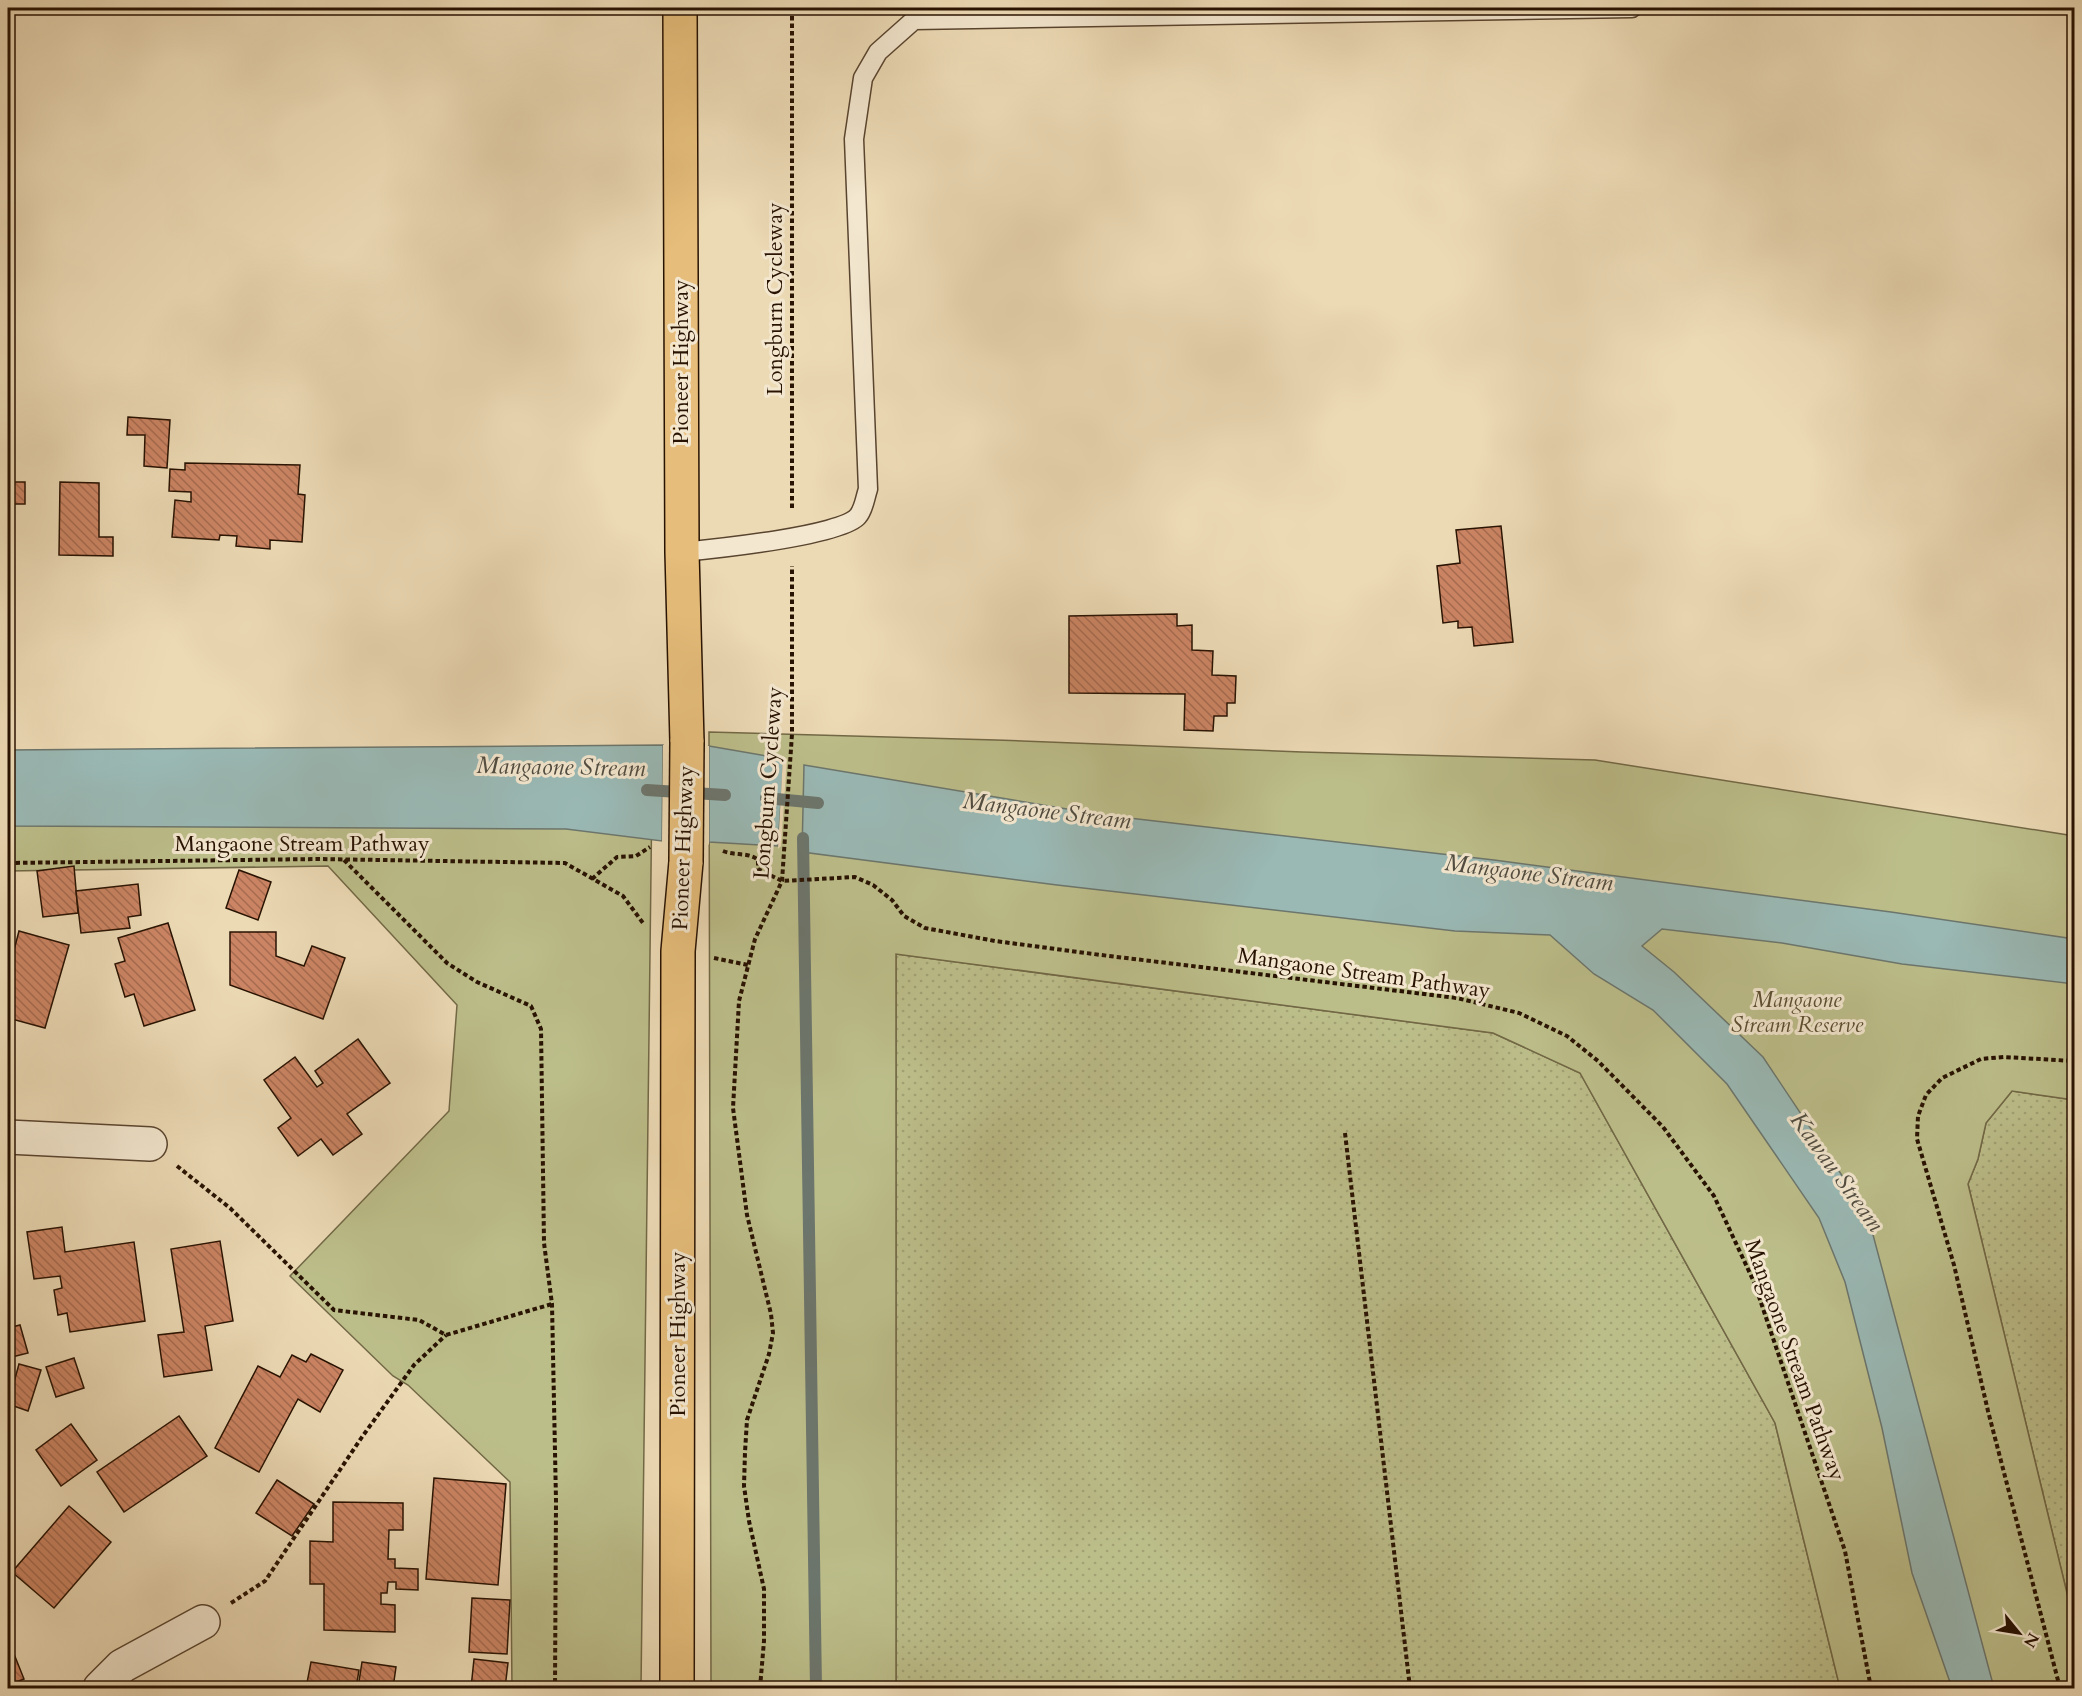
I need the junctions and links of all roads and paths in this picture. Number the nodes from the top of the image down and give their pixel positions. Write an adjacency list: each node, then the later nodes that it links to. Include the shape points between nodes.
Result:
1 (680, 8): 5 (main road, Pioneer Highway)
2 (792, 8): 4 (path, Longburn Cycleway)
3 (1632, 8): 4 (lane, via 914,20 878,52 863,78 854,139 868,489 858,516 847,525)
4 (792, 537): 5 (lane); 11 (path, Longburn Cycleway, via 792,734)
5 (682, 552): 7 (main road, Pioneer Highway, bridge, via 687,742)
6 (657, 843): 10 (path, via 636,856 617,856)
7 (700, 854): 11 (path, via 753,856 759,860 758,869); 24 (main road, Pioneer Highway, via 678,951)
8 (344, 860): 9 (path, Mangaone Stream Pathway); 10 (path, Mangaone Stream Pathway, via 565,863); 19 (path, via 447,963 477,982 531,1006 541,1029 544,1243)
9 (8, 862)
10 (592, 879): 12 (path, Mangaone Stream Pathway, via 623,896)
11 (782, 881): 14 (path, Longburn Cycleway, via 755,939); 27 (path, Mangaone Stream Pathway, via 855,877 873,885 904,916 924,928 1089,954 1457,998 1519,1013 1567,1036 1598,1061 1663,1127 1714,1196 1754,1282 1845,1551)
12 (643, 924)
13 (704, 956): 14 (path)
14 (748, 965): 25 (path, Longburn Cycleway, via 740,1000 734,1108 747,1215 771,1314 772,1334 747,1420 745,1452 744,1486 764,1589)
15 (2074, 1061): 28 (path, via 1981,1059 1942,1078 1926,1095 1918,1116 1917,1139 1954,1265)
16 (1345, 1133): 26 (path)
17 (8, 1137): 18 (street)
18 (150, 1144): 20 (path, via 230,1209 334,1310 419,1320)
19 (552, 1304): 20 (path); 23 (path)
20 (446, 1335): 21 (path, via 414,1365 265,1581)
21 (203, 1622): 22 (street, via 122,1666)
22 (100, 1689)
23 (555, 1689)
24 (677, 1689)
25 (760, 1689)
26 (1410, 1689)
27 (1870, 1689)
28 (2060, 1689)

